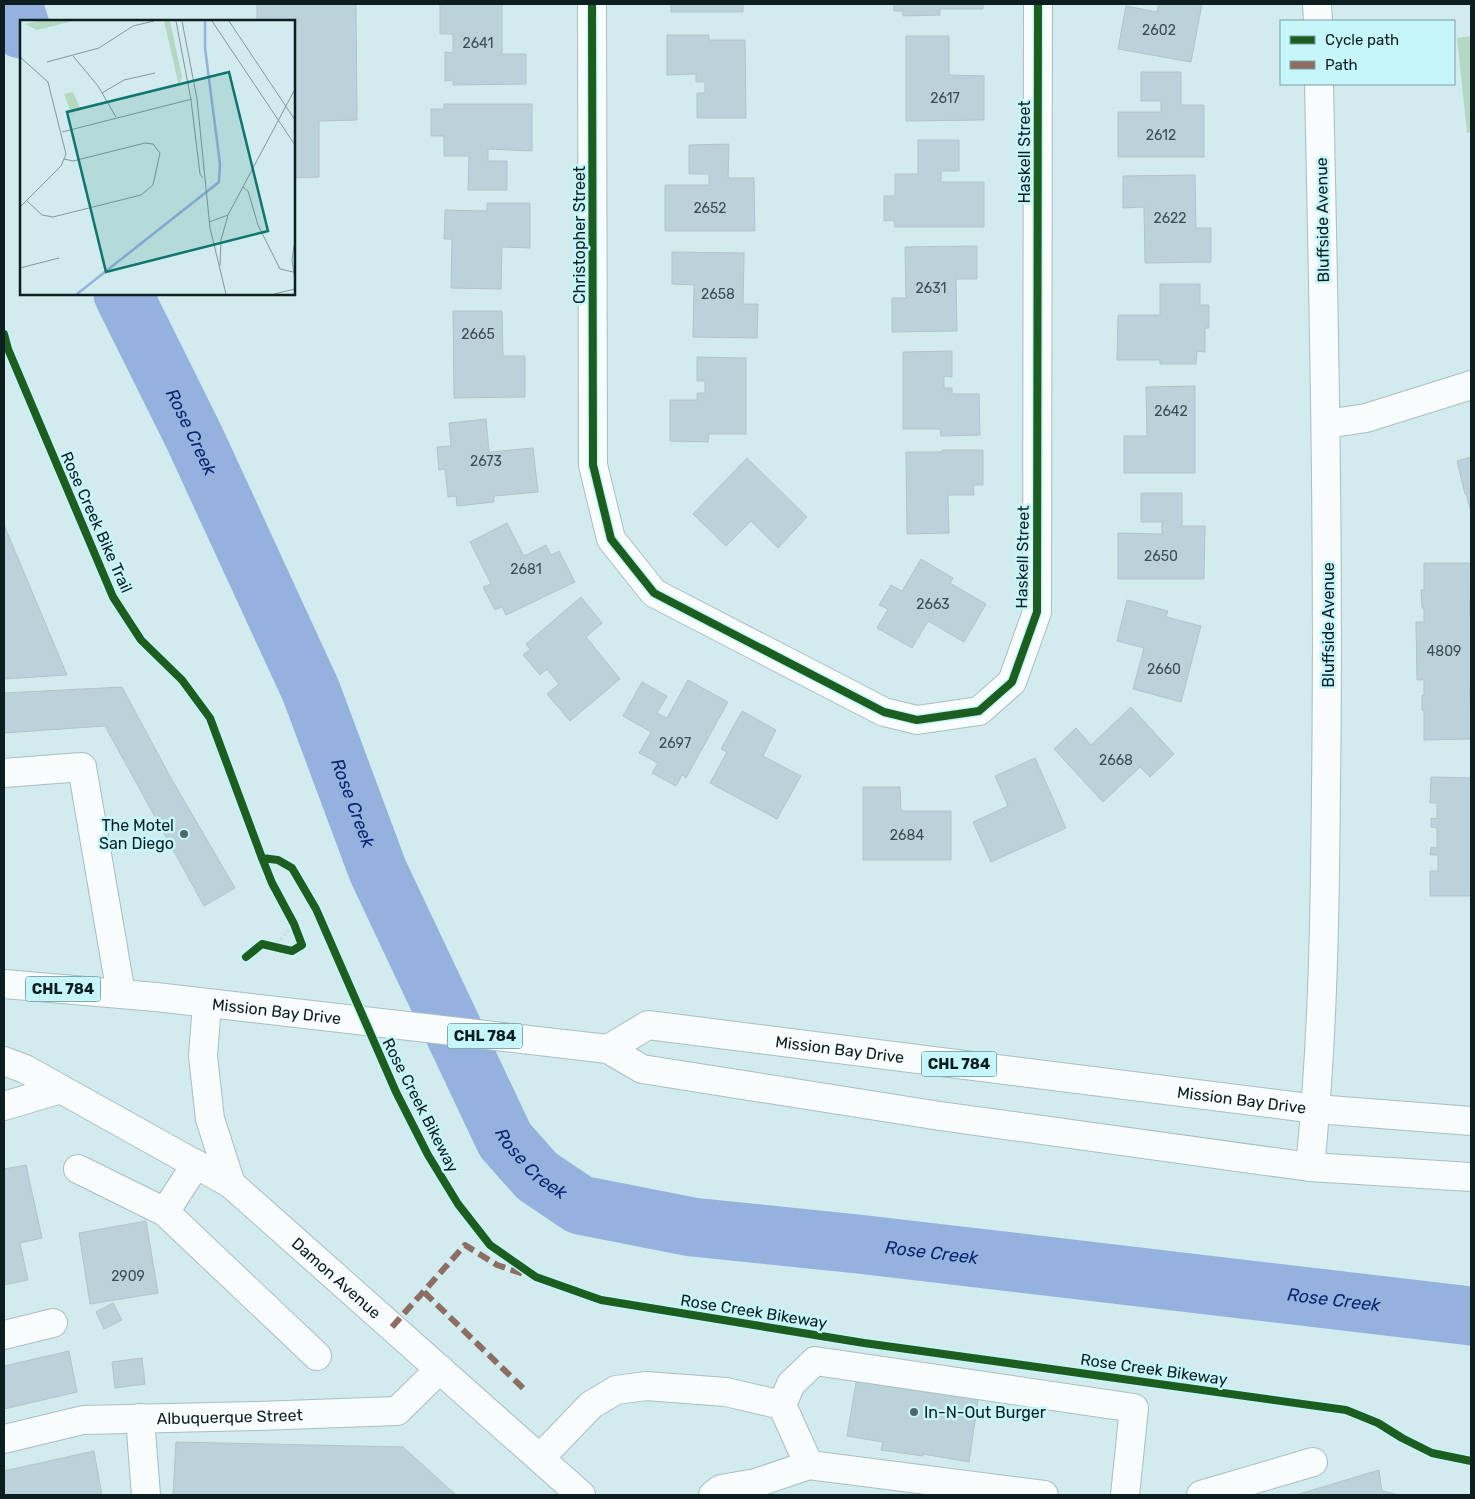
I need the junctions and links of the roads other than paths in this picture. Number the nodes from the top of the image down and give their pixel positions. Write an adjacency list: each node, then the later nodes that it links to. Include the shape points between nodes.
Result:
1 (592, 4): 8 (main road, Christopher Street)
2 (1038, 4): 8 (main road, Haskell Street, via 1036,612 1012,682 979,711 917,720 884,712 866,703 654,593 612,539)
3 (1317, 4): 4 (main road)
4 (1318, 20)
5 (1319, 85): 7 (main road, Bluffside Avenue)
6 (1471, 385): 7 (main road, via 1366,418)
7 (1326, 424): 17 (main road, Bluffside Avenue, via 1328,648 1324,946)
8 (593, 465)
9 (4, 773): 11 (main road, via 82,767)
10 (4, 984): 11 (main road, Mission Bay Drive / CHL 784)
11 (121, 994): 12 (main road, Mission Bay Drive / CHL 784)
12 (207, 1003): 13 (main road, Mission Bay Drive / CHL 784); 23 (main road, via 203,1056 210,1119)
13 (608, 1049): 17 (main road, Mission Bay Drive / CHL 784, via 648,1025); 20 (main road, Mission Bay Drive / CHL 784, via 642,1070 921,1113)
14 (4, 1061): 15 (main road, Damon Avenue, via 26,1069)
15 (61, 1089): 16 (main road); 19 (main road, Damon Avenue)
16 (4, 1106)
17 (1316, 1109): 18 (main road, Mission Bay Drive); 20 (main road, Bluffside Avenue)
18 (1471, 1121)
19 (196, 1164): 23 (main road, Damon Avenue); 24 (main road)
20 (1310, 1166): 22 (main road, Mission Bay Drive)
21 (78, 1169): 24 (main road)
22 (1471, 1177)
23 (231, 1184): 28 (main road, Damon Avenue)
24 (165, 1212): 27 (main road)
25 (53, 1324): 26 (main road)
26 (4, 1335)
27 (317, 1356)
28 (440, 1369): 30 (main road, Albuquerque Street, via 398,1411); 32 (main road, Damon Avenue)
29 (782, 1405): 32 (main road, via 726,1392 646,1386 616,1390 591,1405); 34 (main road); 39 (main road, via 791,1384 815,1361 1134,1408)
30 (140, 1418): 31 (main road, Albuquerque Street, via 83,1420); 35 (main road)
31 (4, 1439)
32 (540, 1458): 36 (main road, Damon Avenue)
33 (1313, 1462): 40 (main road)
34 (808, 1465): 37 (main road, via 756,1483 721,1489); 38 (main road)
35 (146, 1495)
36 (581, 1495)
37 (713, 1495)
38 (1044, 1495)
39 (1125, 1495)
40 (1201, 1495)

